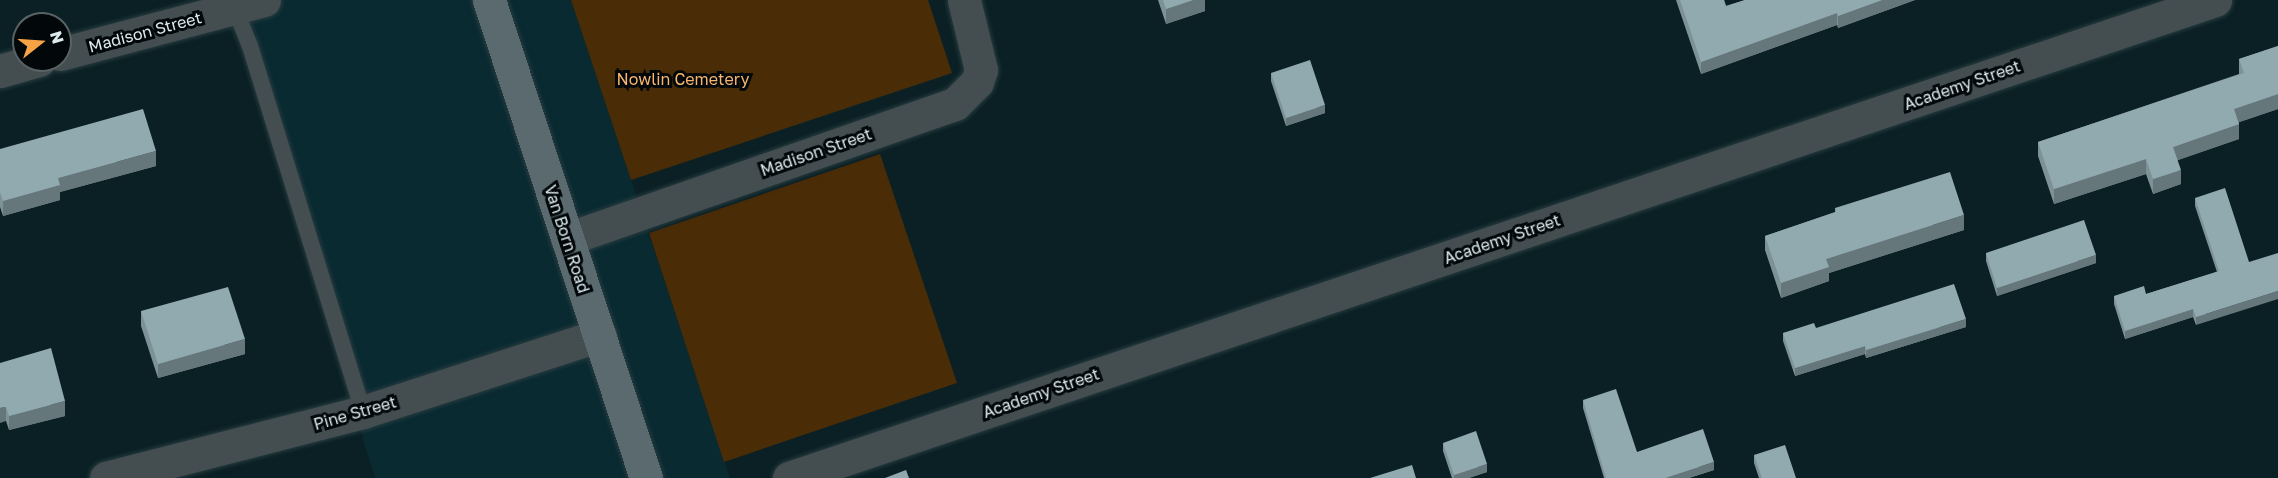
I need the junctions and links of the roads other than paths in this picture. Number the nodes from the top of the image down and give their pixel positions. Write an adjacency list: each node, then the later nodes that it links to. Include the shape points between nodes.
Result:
1 (489, 0): 6 (main road, Van Born Road)
2 (963, 0): 6 (street, Madison Street, via 981,70 977,82 955,104)
3 (2215, 0): 11 (street, Academy Street)
4 (243, 3): 5 (street, Madison Street); 8 (lane, via 250,46)
5 (72, 51)
6 (567, 239): 7 (main road, Van Born Road)
7 (600, 335): 8 (street, Pine Street); 10 (main road, Van Born Road)
8 (363, 412): 9 (street, Pine Street)
9 (106, 478)
10 (646, 478)
11 (789, 478)

